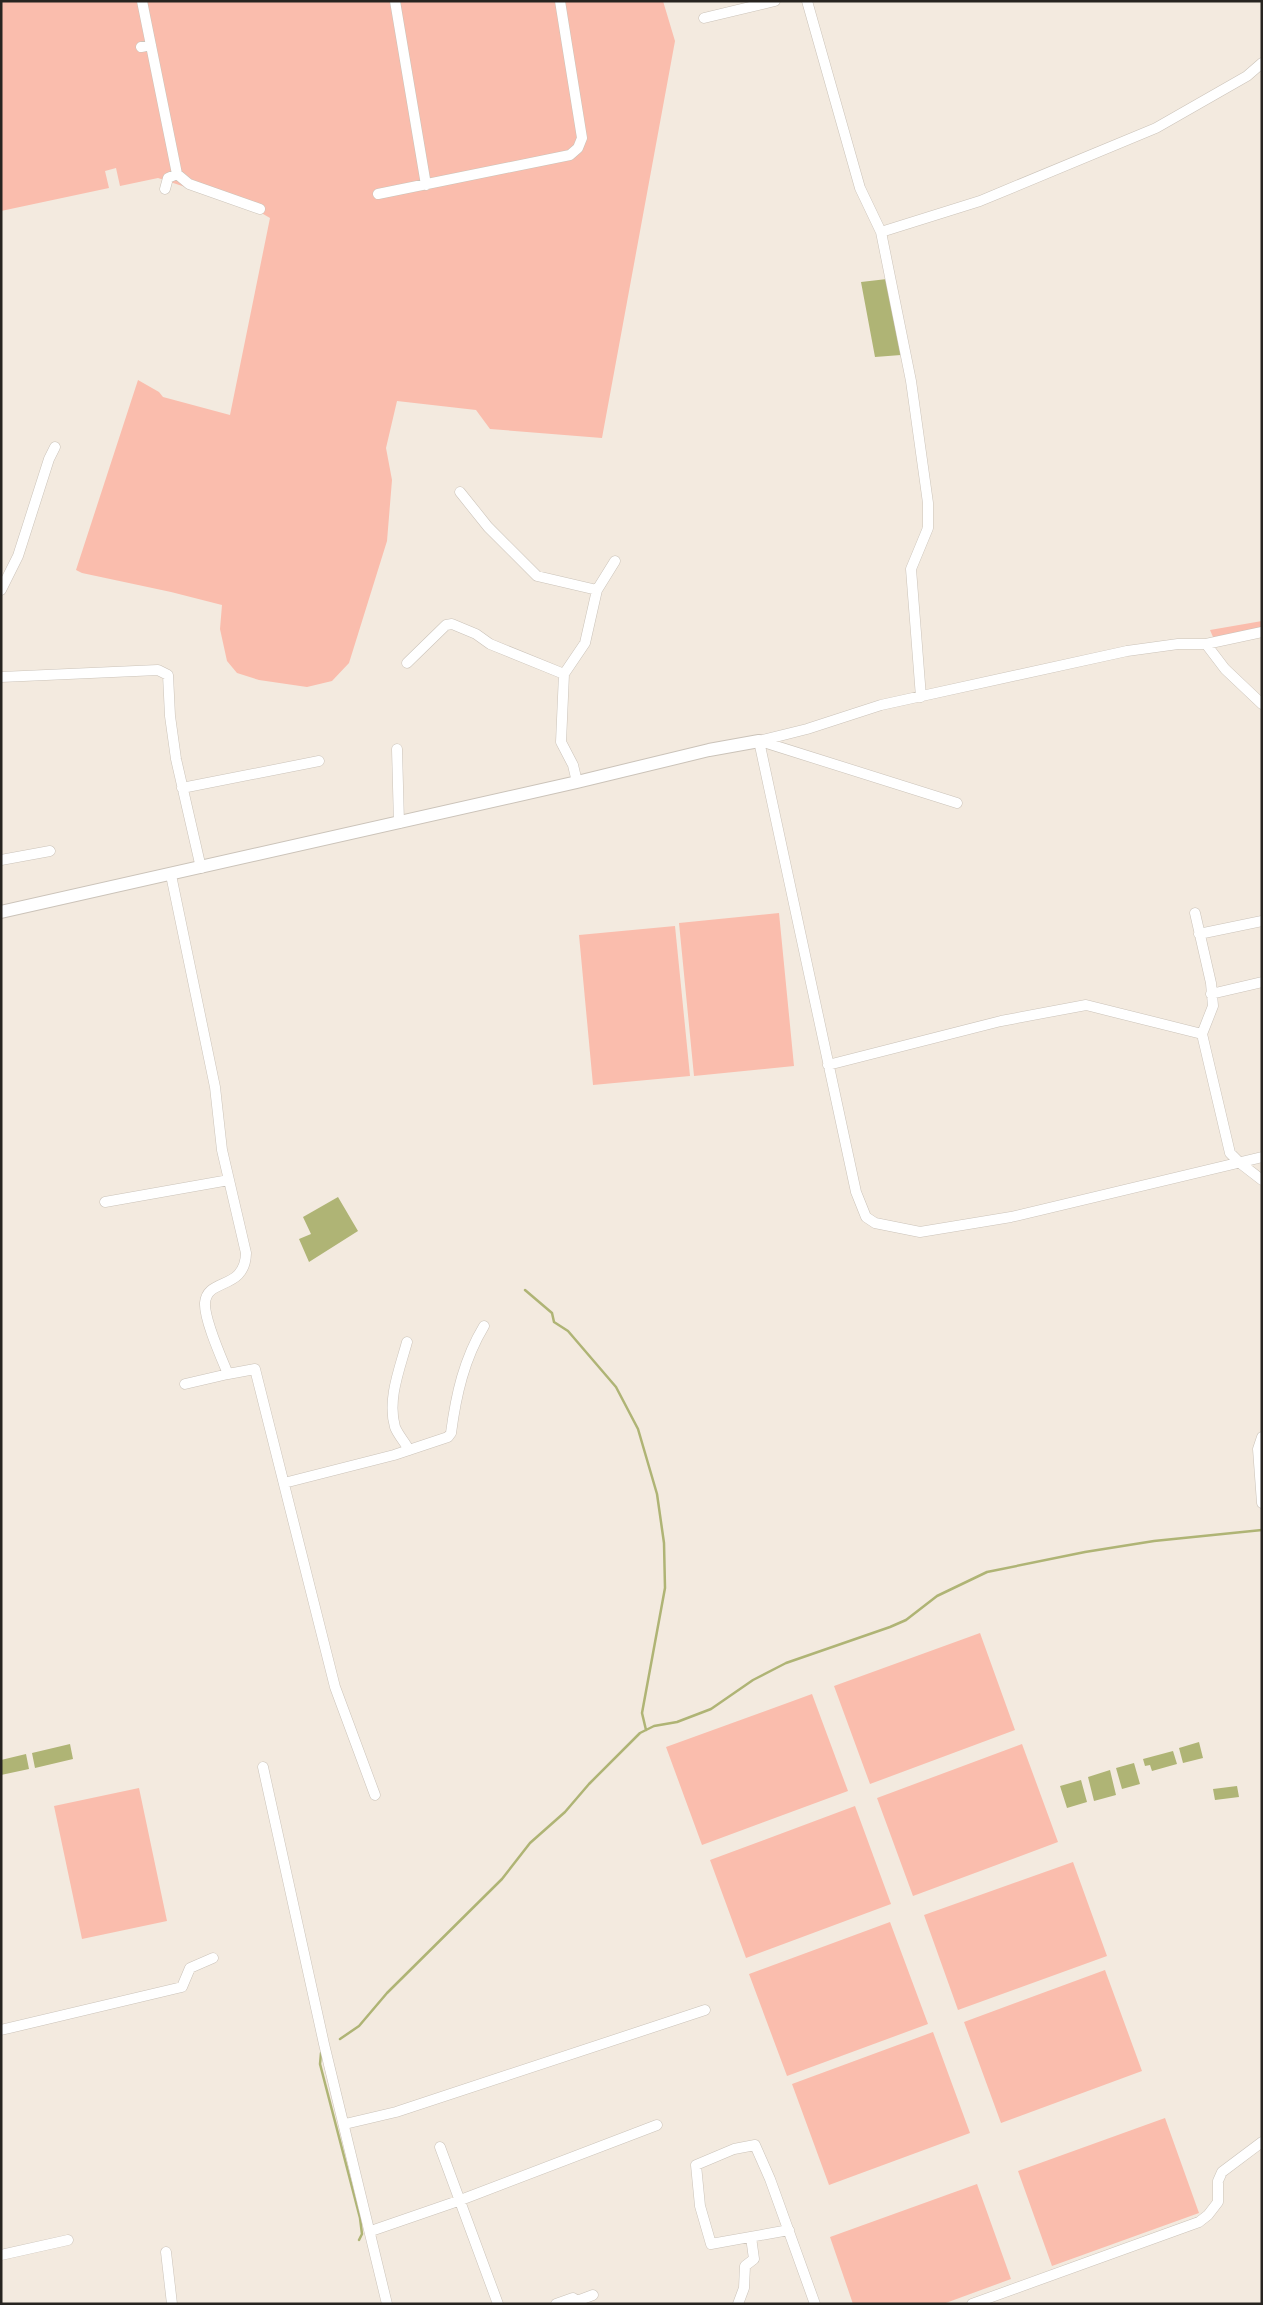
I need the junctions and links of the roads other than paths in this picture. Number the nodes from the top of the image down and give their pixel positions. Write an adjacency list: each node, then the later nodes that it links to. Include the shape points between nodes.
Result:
1 (142, 1): 8 (street, via 146,46)
2 (395, 1): 9 (street)
3 (560, 1): 9 (street, via 582,138 578,148 570,155)
4 (775, 1): 6 (street)
5 (807, 1): 13 (street, via 860,188)
6 (704, 18)
7 (1262, 63): 13 (street, via 1247,76 1156,128 980,201)
8 (177, 174): 10 (street, via 168,178); 12 (street, via 189,184)
9 (426, 185): 11 (street)
10 (165, 189)
11 (378, 194)
12 (260, 208)
13 (880, 232): 24 (street, via 907,362 928,504 928,528 911,569)
14 (55, 447): 17 (street, via 18,556)
15 (460, 492): 18 (street, via 488,527 537,576)
16 (615, 561): 18 (street)
17 (1, 590)
18 (597, 590): 22 (street, via 584,644)
19 (1262, 632): 20 (street)
20 (1206, 644): 24 (street, via 1127,651); 25 (street, via 1225,669)
21 (407, 663): 22 (street, via 446,625 452,624 490,644)
22 (564, 674): 29 (street, via 561,742 574,765)
23 (1, 677): 30 (street, via 158,670 168,675 170,716)
24 (921, 697): 26 (street, via 881,705 807,729)
25 (1262, 704)
26 (759, 740): 29 (street); 31 (street); 44 (street)
27 (397, 749): 32 (street)
28 (319, 761): 30 (street)
29 (577, 782): 32 (street)
30 (182, 788): 35 (street)
31 (957, 803)
32 (399, 823): 35 (street)
33 (50, 851): 34 (street)
34 (1, 860)
35 (201, 868): 36 (street)
36 (171, 875): 37 (street); 47 (street, via 214,1087)
37 (1, 912)
38 (1195, 913): 40 (street)
39 (1262, 921): 40 (street)
40 (1199, 934): 42 (street)
41 (1262, 982): 42 (street)
42 (1211, 994): 43 (street, via 1213,1006)
43 (1202, 1034): 44 (street, via 1086,1004); 46 (street, via 1230,1153)
44 (828, 1065): 46 (street, via 861,1209 875,1224 920,1232 941,1230 1011,1217)
45 (1262, 1157): 46 (street)
46 (1240, 1163): 48 (street)
47 (229, 1180): 49 (street); 52 (street, via 246,1264 236,1278 213,1289 205,1301 205,1311)
48 (1262, 1180)
49 (105, 1202)
50 (484, 1326): 55 (street, via 473,1344 464,1370 451,1433 444,1440)
51 (406, 1342): 55 (street, via 394,1390 394,1419 396,1429)
52 (228, 1374): 53 (street); 56 (street, via 254,1369)
53 (185, 1384)
54 (1262, 1436): 57 (street, via 1258,1449)
55 (409, 1450): 56 (street)
56 (284, 1483): 59 (street, via 335,1687)
57 (1262, 1503)
58 (263, 1767): 63 (street, via 324,2044)
59 (375, 1795)
60 (213, 1958): 62 (street, via 190,1968 182,1986)
61 (705, 2010): 63 (street, via 404,2109)
62 (1, 2030)
63 (345, 2124): 69 (street)
64 (657, 2126): 67 (street)
65 (1262, 2142): 74 (street, via 1222,2172 1218,2181 1218,2202 1199,2222)
66 (440, 2147): 67 (street)
67 (458, 2201): 69 (street); 78 (street)
68 (788, 2230): 70 (street); 70 (street, via 755,2145 734,2149 696,2165 700,2206 711,2244); 81 (street)
69 (371, 2231): 77 (street)
70 (751, 2237): 80 (street, via 754,2259 745,2266 744,2288)
71 (68, 2240): 73 (street)
72 (166, 2252): 76 (street)
73 (1, 2255)
74 (1008, 2291): 82 (street); 83 (street)
75 (593, 2295): 79 (street)
76 (172, 2304)
77 (387, 2304)
78 (498, 2304)
79 (556, 2304)
80 (738, 2304)
81 (815, 2304)
82 (972, 2304)
83 (998, 2304)

